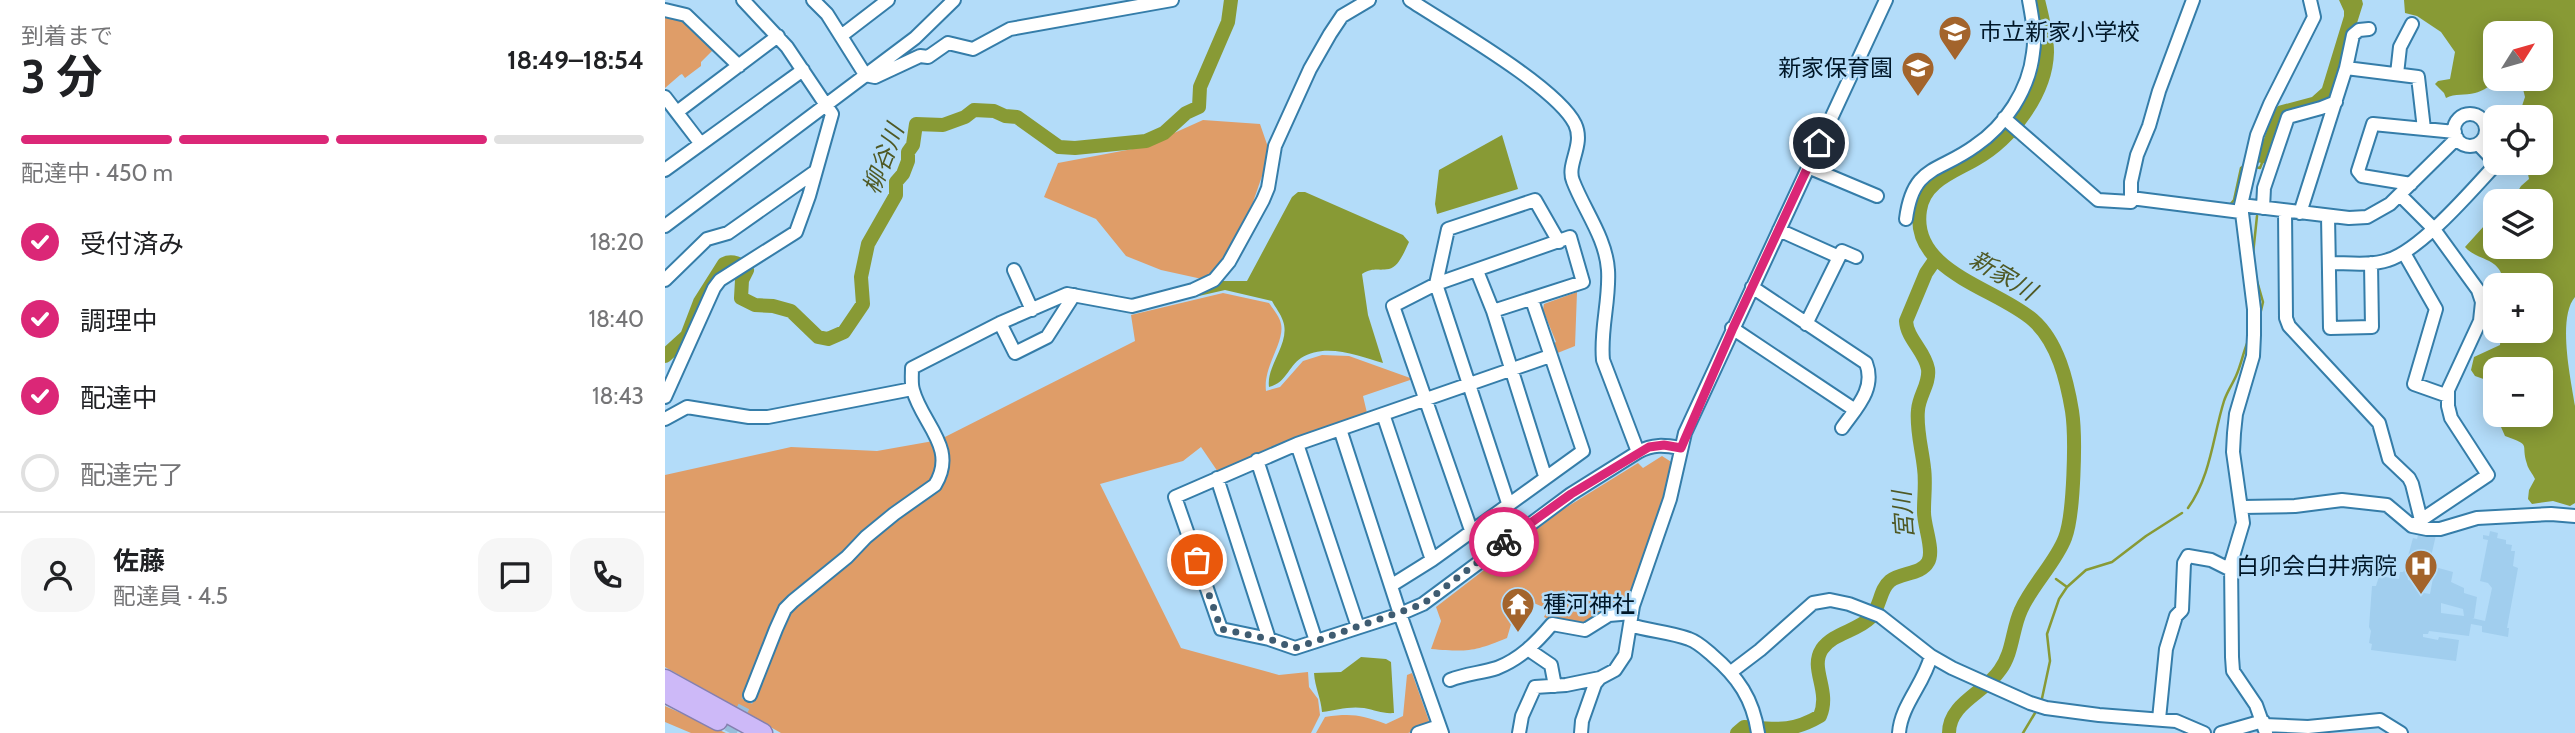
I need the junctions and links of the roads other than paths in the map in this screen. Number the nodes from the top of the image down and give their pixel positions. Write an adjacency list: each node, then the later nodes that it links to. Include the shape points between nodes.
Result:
1 (743, 0): 15 (street)
2 (813, 0): 16 (street)
3 (888, 0): 16 (street)
4 (1172, 0): 21 (street, via 1010,29 973,49 948,43 928,57 920,56 875,77)
5 (1369, 0): 60 (street, via 1342,16 1310,69 1275,146 1263,200 1221,273 1193,290 1132,306)
6 (1410, 0): 81 (street, via 1537,85 1575,124 1578,143 1571,177 1608,266 1603,360)
7 (2029, 0): 26 (street, via 2034,51 2030,71)
8 (2193, 0): 39 (street, via 2137,155)
9 (2310, 0): 41 (street, via 2314,17 2270,104 2248,165)
10 (1883, 1): 32 (street)
11 (949, 2): 21 (street, via 915,38)
12 (665, 10): 17 (street, via 686,15)
13 (2412, 24): 20 (street, via 2400,47)
14 (2369, 29): 18 (street, via 2353,35)
15 (778, 36): 17 (street); 19 (street)
16 (841, 36): 21 (street)
17 (739, 66): 25 (street)
18 (2346, 68): 20 (street); 23 (street)
19 (803, 70): 24 (street); 29 (street)
20 (2397, 74): 27 (street, via 2418,77)
21 (866, 76): 24 (street)
22 (665, 97): 25 (street)
23 (2336, 102): 40 (street, via 2288,117 2264,188); 43 (street)
24 (827, 105): 34 (street, via 831,114); 46 (street)
25 (677, 112): 29 (street)
26 (2004, 118): 39 (street, via 2098,200 2131,202); 45 (street, via 1977,145 1918,181)
27 (2424, 129): 28 (street); 36 (street, via 2374,124 2358,171 2361,176)
28 (2456, 135): 30 (street, via 2466,145); 30 (street, via 2462,117 2476,115 2486,130); 36 (street)
29 (701, 144): 33 (street)
30 (2478, 144): 31 (street)
31 (2483, 149)
32 (1808, 167): 38 (street); 48 (street)
33 (665, 170)
34 (816, 171): 57 (street, via 728,233 707,239); 72 (street, via 796,232 714,288)
35 (2484, 175): 47 (street)
36 (2411, 184): 37 (street)
37 (2400, 195): 44 (street, via 2367,217); 47 (street)
38 (1877, 197)
39 (2131, 198): 41 (street)
40 (2263, 208): 41 (street); 42 (street)
41 (2241, 209): 86 (street, via 2254,325 2253,356 2234,433)
42 (2285, 211): 43 (street); 88 (street, via 2289,326 2379,423 2389,459 2412,485)
43 (2300, 213): 44 (street)
44 (2328, 216): 53 (street)
45 (1906, 219)
46 (665, 226)
47 (2433, 228): 50 (street); 71 (street, via 2478,290 2483,311)
48 (1779, 230): 51 (street); 59 (street)
49 (1559, 242): 56 (street); 58 (street, via 1535,200 1448,229); 61 (street, via 1570,237 1583,282)
50 (2404, 253): 54 (street); 71 (street, via 2437,310 2414,384)
51 (1839, 257): 52 (street, via 1842,251); 65 (street)
52 (1856, 257)
53 (2329, 262): 54 (street); 54 (street, via 2330,328 2372,327)
54 (2371, 263)
55 (1014, 270): 62 (street)
56 (1477, 271): 58 (street); 63 (street)
57 (665, 280)
58 (1436, 284): 69 (street); 73 (street, via 1393,306)
59 (1752, 287): 65 (street); 66 (street)
60 (1074, 296): 62 (street, via 1067,294); 64 (street, via 1047,337 1015,353)
61 (1532, 300): 63 (street); 67 (street)
62 (1032, 310): 64 (street)
63 (1493, 311): 68 (street)
64 (1000, 324): 70 (street, via 912,368)
65 (1806, 324): 74 (street, via 1866,363 1870,373 1867,392)
66 (1733, 328): 74 (street); 80 (street)
67 (1551, 356): 68 (street); 83 (street, via 1583,451)
68 (1511, 370): 69 (street); 83 (street)
69 (1469, 385): 73 (street); 85 (street)
70 (912, 389): 76 (street, via 768,417 687,407); 106 (street, via 942,453 940,477 785,609)
71 (2448, 396): 88 (street, via 2451,418 2488,475)
72 (665, 397)
73 (1426, 399): 75 (street); 89 (street)
74 (1855, 410): 77 (street)
75 (1383, 414): 78 (street); 90 (street)
76 (665, 419)
77 (1842, 428)
78 (1340, 429): 79 (street); 92 (street)
79 (1297, 444): 82 (street); 95 (street)
80 (1681, 448): 81 (street, via 1656,446); 94 (street, via 1670,499)
81 (1638, 452): 93 (street, via 1571,494 1423,604)
82 (1257, 460): 84 (street); 97 (street)
83 (1545, 476): 85 (street)
84 (1217, 478): 96 (street); 96 (street, via 1175,497 1221,629)
85 (1508, 503): 89 (street)
86 (2242, 507): 88 (street, via 2342,500 2386,505); 91 (street, via 2243,523)
87 (2575, 516): 88 (street, via 2477,518 2439,529)
88 (2416, 523)
89 (1471, 530): 90 (street)
90 (1431, 560): 92 (street)
91 (2231, 570): 107 (street, via 2188,556 2184,563 2182,610 2169,634); 108 (street, via 2233,671 2250,693)
92 (1392, 585): 93 (street)
93 (1400, 614): 95 (street); 109 (street)
94 (1631, 619): 98 (street, via 1609,615 1585,630 1552,624); 100 (street, via 1700,644); 101 (street, via 1621,664)
95 (1358, 627): 97 (street)
96 (1269, 639): 97 (street, via 1295,648)
97 (1316, 641)
98 (1529, 650): 103 (street, via 1497,667); 104 (street, via 1551,666)
99 (1931, 656): 100 (street, via 1874,613 1830,600 1814,603); 107 (street, via 2046,708); 117 (street, via 1926,674 1906,704)
100 (1731, 672): 116 (street, via 1746,693)
101 (1600, 678): 104 (street); 115 (street, via 1589,696)
102 (665, 679): 112 (highway)
103 (1450, 680)
104 (1555, 686): 114 (street, via 1535,687)
105 (665, 693): 111 (highway)
106 (750, 695)
107 (2161, 719): 110 (street); 118 (street)
108 (2264, 726): 119 (street); 120 (street, via 2380,720)
109 (1440, 729): 113 (street)
110 (2198, 732)
111 (739, 733)
112 (763, 733)
113 (1418, 733)
114 (1519, 733)
115 (1581, 733)
116 (1758, 733)
117 (1899, 733)
118 (2162, 733)
119 (2221, 733)
120 (2402, 733)

